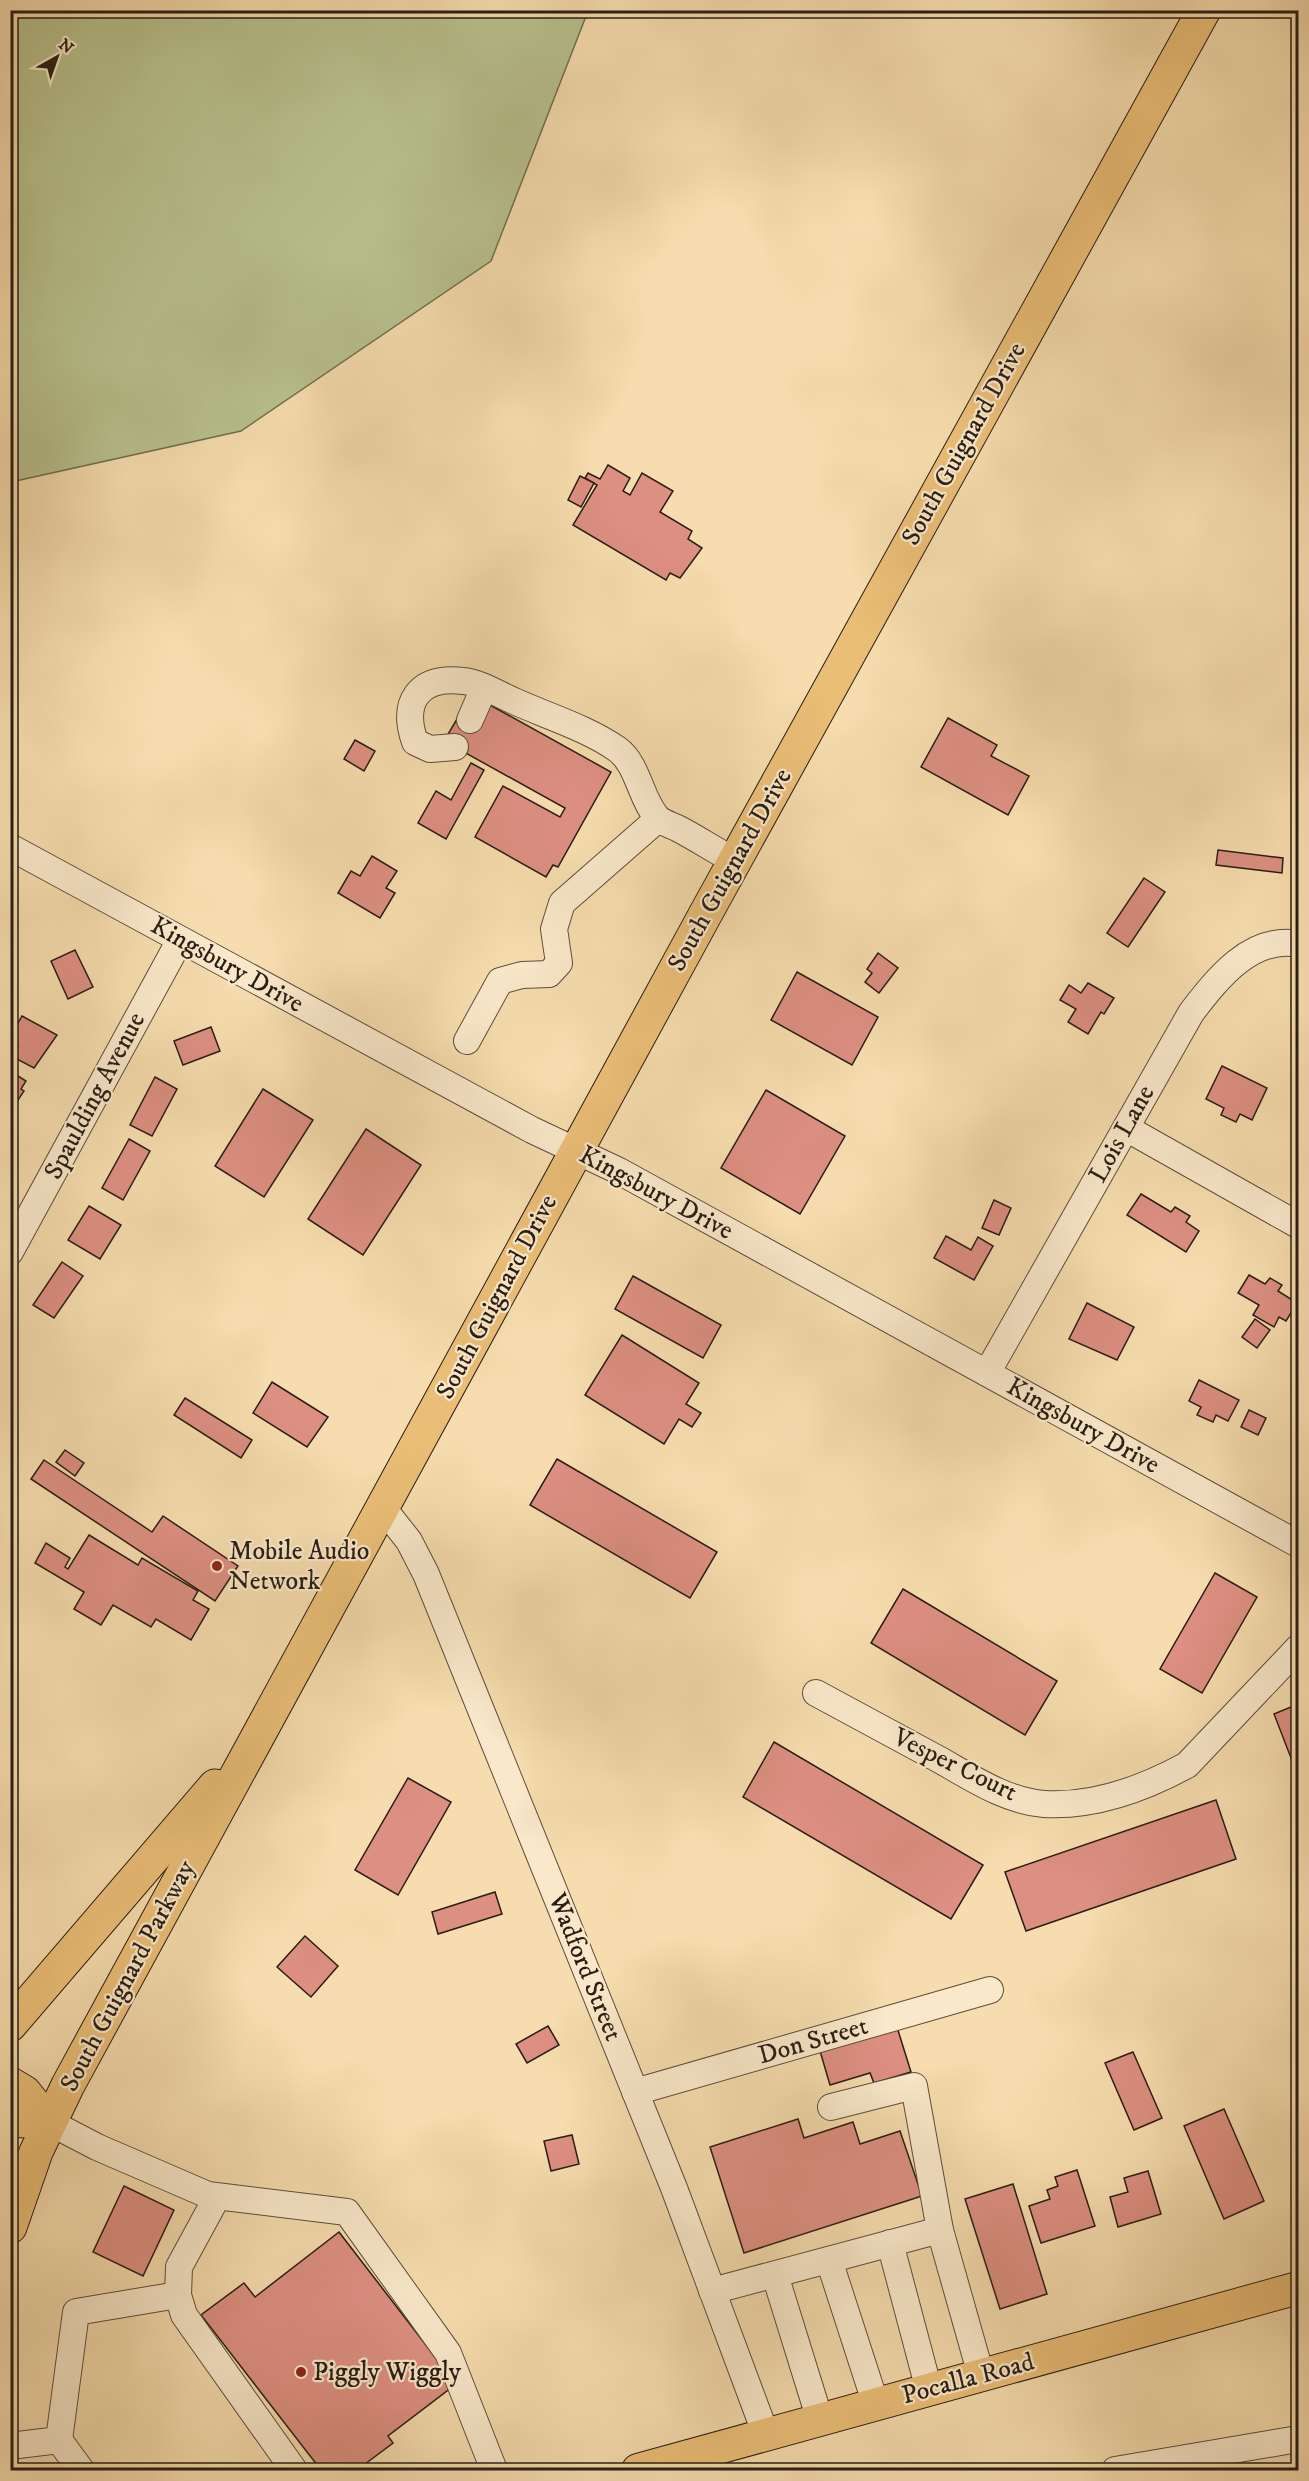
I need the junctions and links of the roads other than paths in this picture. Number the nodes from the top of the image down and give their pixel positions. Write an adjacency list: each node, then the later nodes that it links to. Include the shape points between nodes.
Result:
1 (1204, 10): 7 (highway, South Guignard Drive)
2 (484, 688): 3 (street); 4 (street, via 464,681 436,681 420,691 411,704 408,723 415,742 429,749); 5 (street, via 620,751)
3 (470, 720)
4 (455, 747)
5 (658, 819): 7 (street); 10 (street, via 562,903 554,929 559,963 549,974 500,981)
6 (10, 847): 8 (street, Kingsbury Drive)
7 (735, 861): 12 (highway, South Guignard Drive)
8 (180, 940): 12 (street, Kingsbury Drive); 14 (street, Spaulding Avenue)
9 (1299, 944): 11 (street, Lois Lane, via 1272,944 1254,951 1212,985 1173,1042)
10 (467, 1041)
11 (1126, 1128): 13 (street); 15 (street, Lois Lane)
12 (576, 1151): 15 (street, Kingsbury Drive); 16 (highway, South Guignard Drive)
13 (1299, 1225)
14 (10, 1252)
15 (987, 1373): 17 (street, Kingsbury Drive)
16 (383, 1508): 20 (highway, South Guignard Drive); 24 (street, Wadford Street, via 409,1541 426,1574)
17 (1299, 1544)
18 (1299, 1648): 19 (street, Vesper Court, via 1187,1765 1123,1794 1078,1804 1042,1804 1005,1795)
19 (816, 1693)
20 (260, 1732): 22 (highway); 27 (highway, South Guignard Parkway)
21 (990, 1990): 24 (street, Don Street)
22 (10, 2025)
23 (10, 2082): 27 (main road, via 25,2092)
24 (635, 2092): 35 (street, Wadford Street)
25 (831, 2107): 30 (street, via 914,2086)
26 (10, 2121): 27 (main road)
27 (49, 2122): 28 (street, via 97,2147); 29 (highway, South Guignard Parkway)
28 (217, 2197): 36 (street, via 179,2267); 48 (street, via 347,2212 447,2353)
29 (12, 2215)
30 (940, 2230): 31 (street); 37 (street)
31 (890, 2243): 32 (street); 38 (street)
32 (829, 2260): 33 (street); 39 (street)
33 (775, 2274): 35 (street); 40 (street)
34 (1299, 2288): 37 (main road, Pocalla Road)
35 (712, 2291): 41 (street, Wadford Street)
36 (178, 2295): 42 (street, via 76,2312); 47 (street, via 184,2315)
37 (981, 2375): 38 (main road, Pocalla Road)
38 (929, 2390): 39 (main road, Pocalla Road)
39 (876, 2405): 40 (main road, Pocalla Road)
40 (820, 2420): 41 (main road, Pocalla Road)
41 (766, 2435): 49 (main road, Pocalla Road)
42 (59, 2439): 44 (street); 46 (street)
43 (1299, 2439): 45 (street)
44 (10, 2446)
45 (1149, 2467): 50 (street)
46 (81, 2470)
47 (294, 2470)
48 (494, 2470)
49 (638, 2470)
50 (1115, 2470)

